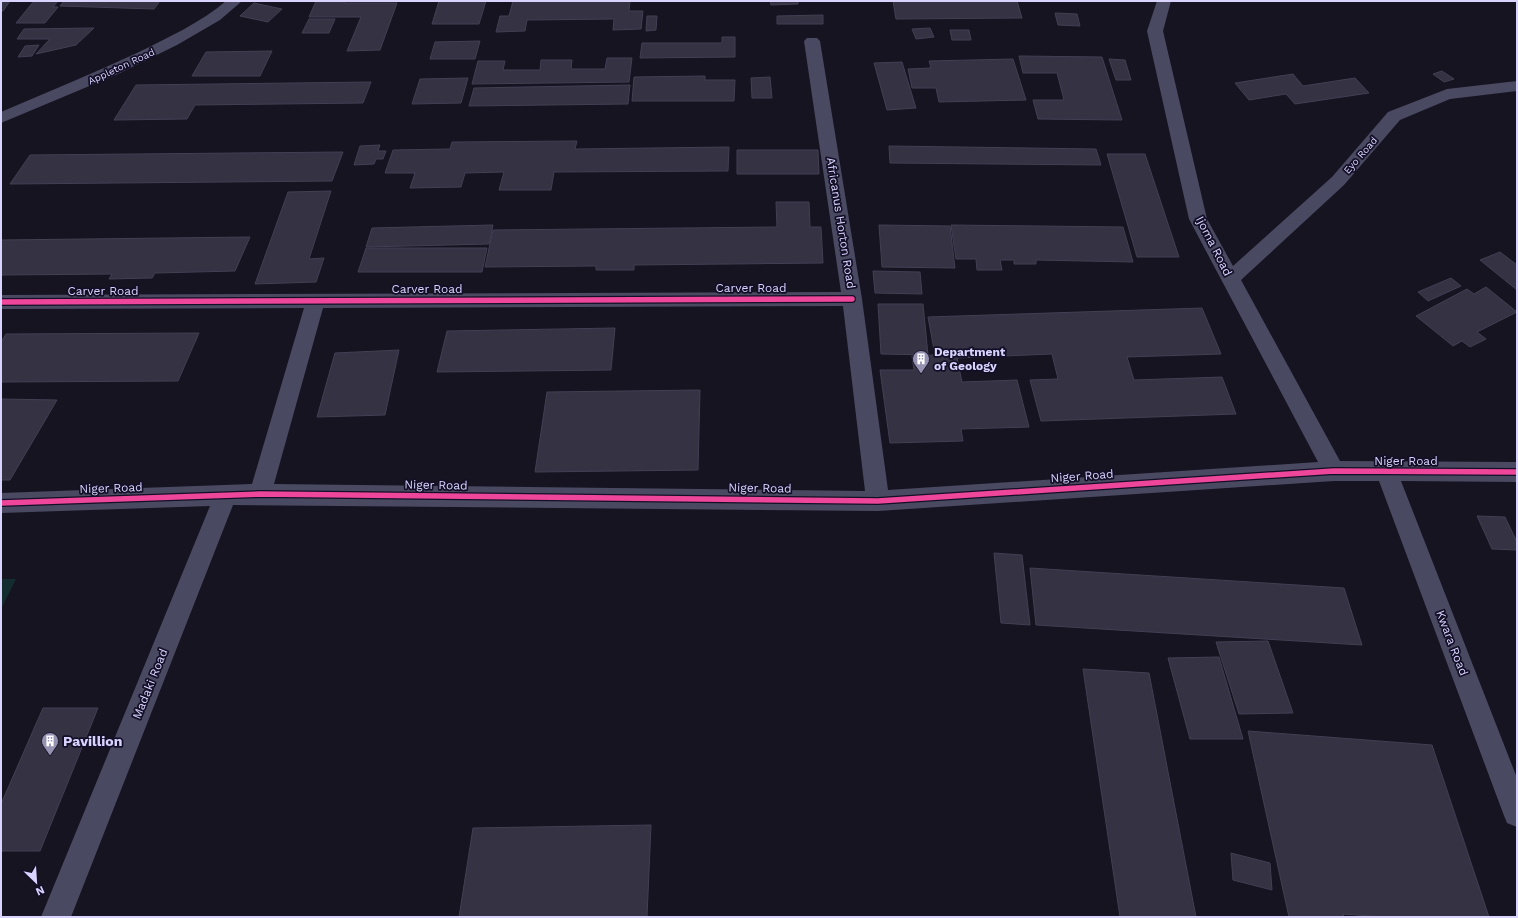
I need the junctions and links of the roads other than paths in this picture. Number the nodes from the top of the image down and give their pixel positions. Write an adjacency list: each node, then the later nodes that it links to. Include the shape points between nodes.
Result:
1 (234, 1): 5 (street, Appleton Road, via 220,14 168,44)
2 (1164, 1): 6 (street, Ijoma Road, via 1155,31 1198,219)
3 (812, 41): 7 (street, Africanus Horton Road)
4 (1517, 86): 6 (street, Eyo Road, via 1447,94 1394,116 1338,181)
5 (1, 118)
6 (1230, 279): 10 (street, Ijoma Road)
7 (852, 299): 8 (street, Carver Road); 15 (street, Africanus Horton Road)
8 (316, 300): 9 (street, Carver Road); 13 (street)
9 (1, 302)
10 (1334, 471): 12 (street, Niger Road); 15 (street, Niger Road)
11 (1517, 472): 12 (street, Niger Road)
12 (1388, 473): 17 (street, Kwara Road)
13 (260, 494): 14 (street, Niger Road); 15 (street, Niger Road)
14 (226, 495): 16 (street, Niger Road); 18 (street, Madaki Road)
15 (878, 500)
16 (1, 503)
17 (1517, 813)
18 (56, 917)

